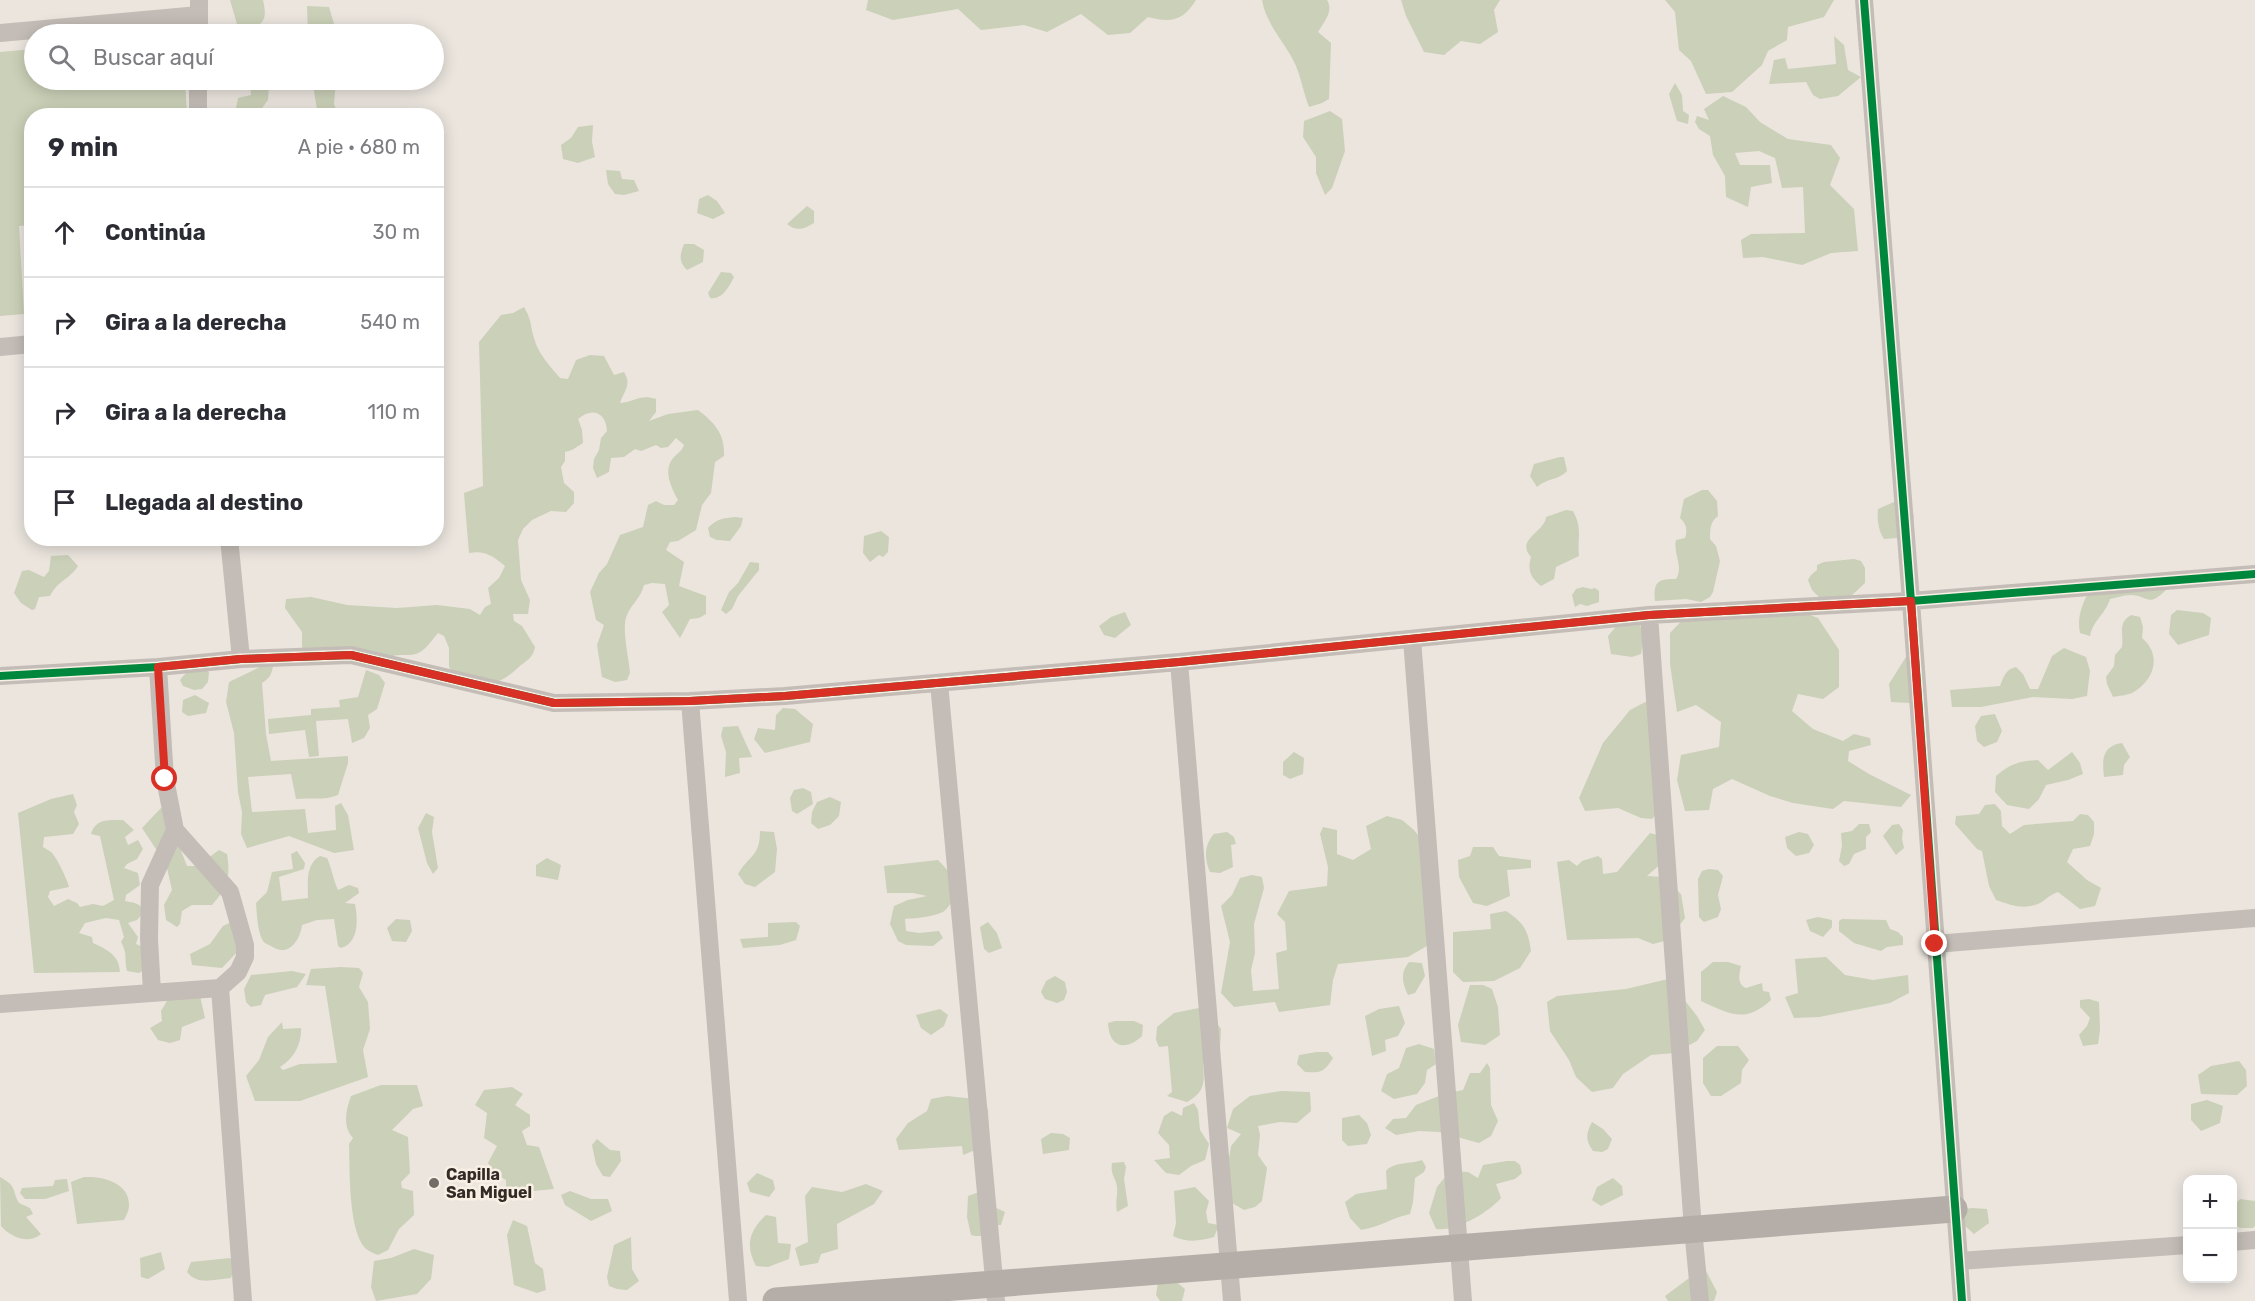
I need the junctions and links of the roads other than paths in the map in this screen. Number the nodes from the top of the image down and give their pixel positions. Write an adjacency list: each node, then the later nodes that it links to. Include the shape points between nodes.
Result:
1 (1864, 0): 13 (street)
2 (199, 8): 3 (street); 4 (street)
3 (72, 24)
4 (199, 24)
5 (24, 30): 6 (street)
6 (0, 33)
7 (198, 90): 8 (street)
8 (198, 108)
9 (24, 345): 10 (street)
10 (0, 347)
11 (230, 546): 16 (street)
12 (2255, 574): 13 (street)
13 (1911, 601): 14 (street); 24 (street)
14 (1649, 615): 15 (street); 29 (street)
15 (1412, 639): 17 (street); 33 (street)
16 (240, 659): 18 (street); 21 (street, via 351,655 554,703)
17 (1179, 662): 20 (street); 35 (street)
18 (158, 667): 19 (street); 22 (street, via 165,779)
19 (0, 676)
20 (939, 683): 21 (street); 36 (street)
21 (690, 701): 38 (street)
22 (175, 830): 25 (street, via 231,892 245,957 238,972); 26 (street, via 150,885)
23 (2255, 918): 24 (street)
24 (1935, 944): 28 (street)
25 (220, 988): 26 (street); 37 (street)
26 (152, 992): 27 (street)
27 (0, 1004)
28 (1954, 1209): 29 (street); 34 (street)
29 (1693, 1229): 33 (street); 42 (street)
30 (2255, 1240): 31 (street)
31 (2237, 1242)
32 (2183, 1245): 34 (street)
33 (1460, 1247): 35 (street); 41 (street)
34 (1959, 1261): 43 (street)
35 (1229, 1266): 36 (street); 40 (street)
36 (996, 1292): 39 (street)
37 (243, 1301)
38 (738, 1301)
39 (776, 1301)
40 (1232, 1301)
41 (1463, 1301)
42 (1700, 1301)
43 (1962, 1301)

